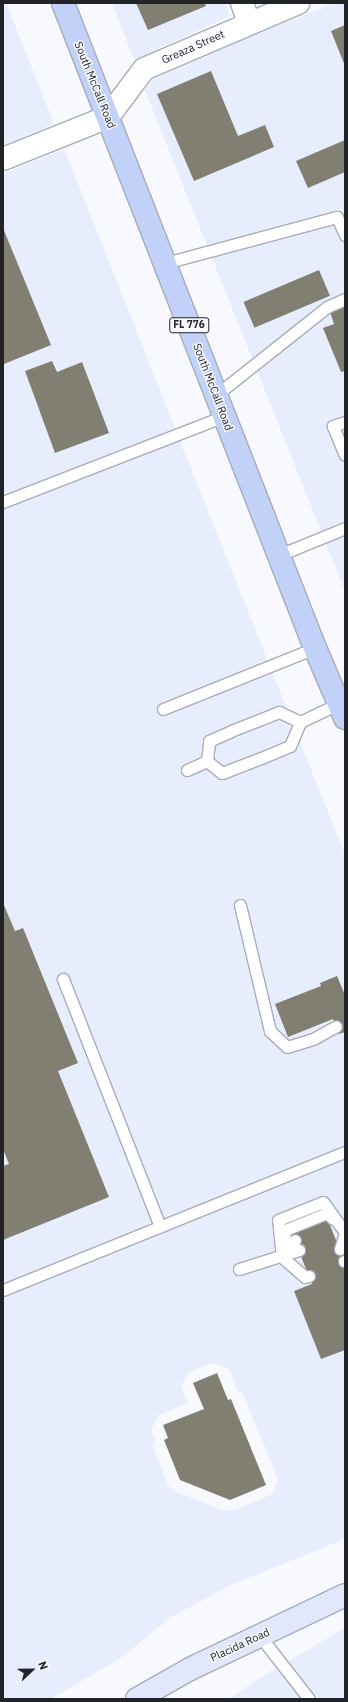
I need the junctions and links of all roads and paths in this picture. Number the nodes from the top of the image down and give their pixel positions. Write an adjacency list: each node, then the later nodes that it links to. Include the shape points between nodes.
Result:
1 (62, 3): 4 (main road, South McCall Road / FL 776)
2 (298, 3): 3 (street, Greaza Street)
3 (245, 13): 4 (street, Greaza Street, via 144,69)
4 (108, 117): 5 (street); 7 (main road, South McCall Road / FL 776)
5 (3, 159)
6 (345, 235): 7 (lane, via 337,217)
7 (165, 263): 9 (main road, South McCall Road / FL 776)
8 (345, 299): 9 (lane, via 327,307)
9 (216, 395): 10 (main road, South McCall Road / FL 776)
10 (225, 416): 13 (lane); 15 (main road, South McCall Road / FL 776)
11 (345, 422): 12 (lane, via 333,426)
12 (345, 456)
13 (3, 502)
14 (345, 528): 15 (lane)
15 (279, 555): 16 (main road, South McCall Road / FL 776)
16 (315, 648): 17 (main road, South McCall Road / FL 776); 18 (lane)
17 (342, 707): 19 (lane); 20 (main road, South McCall Road / FL 776)
18 (163, 709)
19 (300, 722): 21 (lane, via 290,746 266,756 222,773); 21 (lane, via 279,712 209,740)
20 (345, 734)
21 (206, 761): 22 (lane)
22 (187, 770)
23 (240, 905): 25 (lane, via 270,1031 287,1047 313,1039)
24 (63, 979): 28 (lane)
25 (336, 1026)
26 (345, 1152): 28 (lane)
27 (331, 1226): 29 (lane)
28 (160, 1227): 36 (lane)
29 (343, 1233): 31 (lane); 32 (lane, via 323,1202 278,1220)
30 (297, 1245): 32 (lane)
31 (340, 1249)
32 (282, 1257): 33 (lane, via 300,1265); 34 (lane); 35 (lane, via 305,1277)
33 (304, 1264)
34 (239, 1269)
35 (309, 1276)
36 (3, 1290)
37 (345, 1595): 38 (main road, Placida Road)
38 (260, 1636): 39 (main road, Placida Road, via 190,1668); 40 (lane)
39 (137, 1699)
40 (309, 1699)

